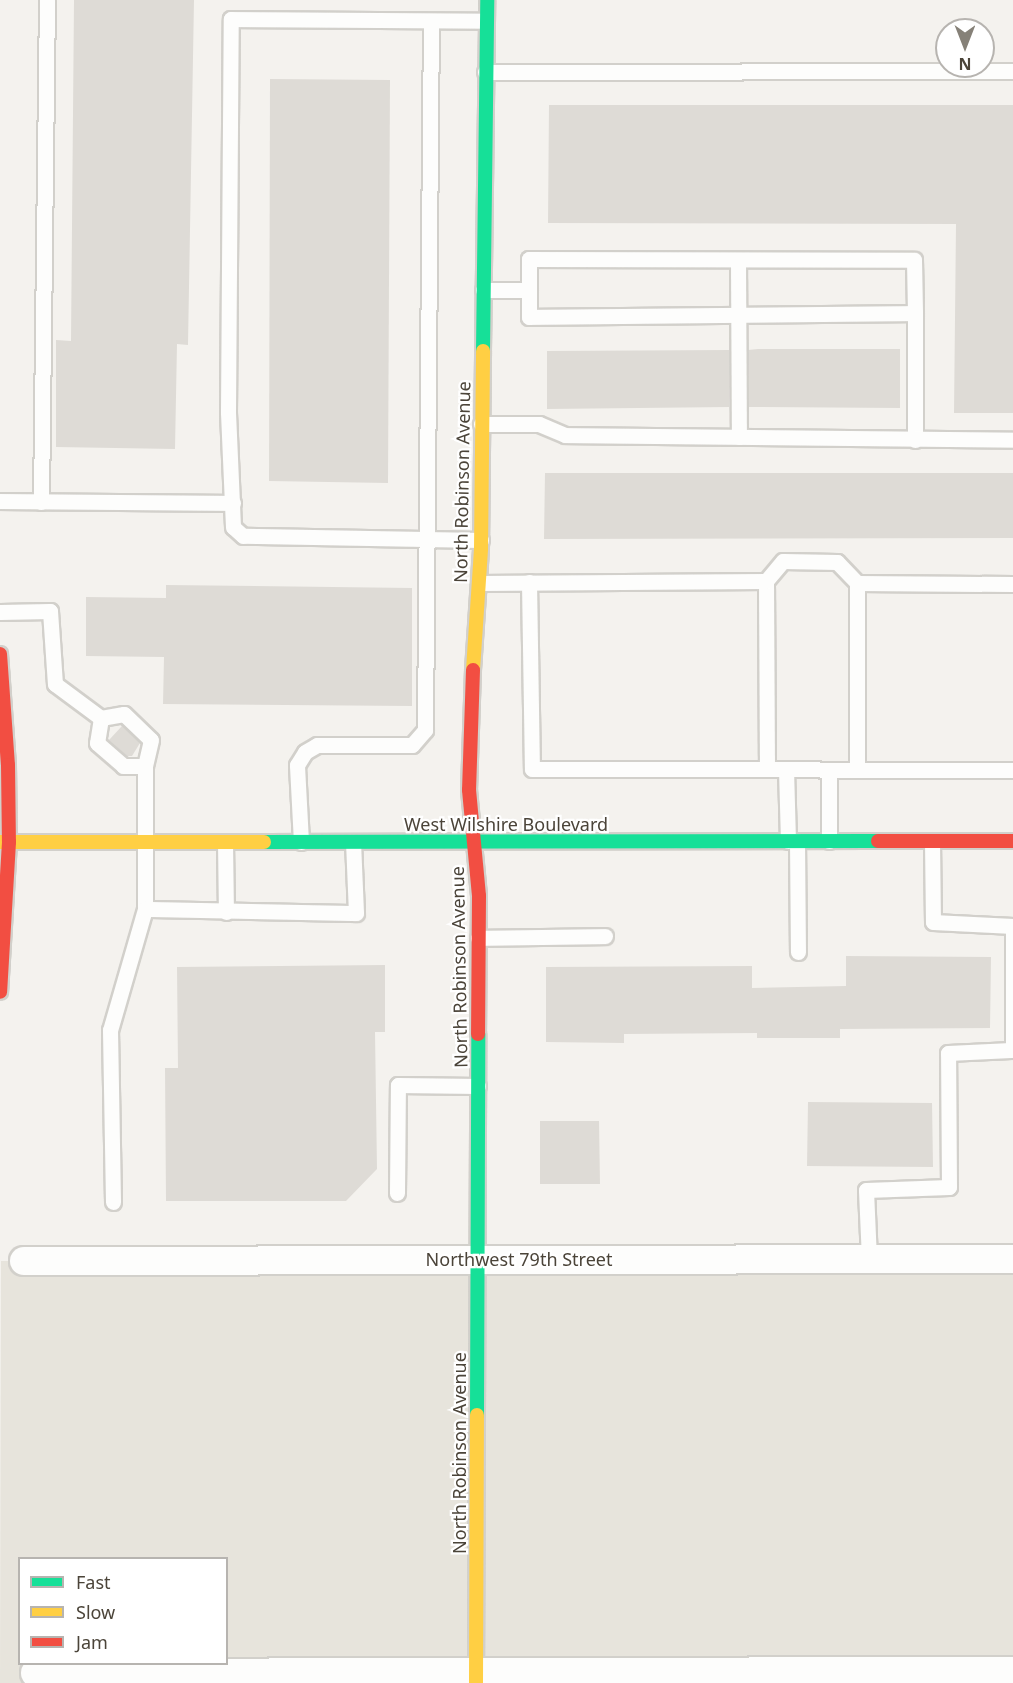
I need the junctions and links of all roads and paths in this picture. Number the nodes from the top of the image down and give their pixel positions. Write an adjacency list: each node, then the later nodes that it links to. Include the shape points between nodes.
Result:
1 (47, 0): 17 (lane)
2 (487, 0): 4 (street, North Robinson Avenue)
3 (431, 21): 4 (lane); 18 (lane, via 231,19 228,412); 19 (lane)
4 (486, 21): 6 (street, North Robinson Avenue)
5 (1013, 71): 6 (lane)
6 (485, 72): 8 (street, North Robinson Avenue)
7 (738, 260): 9 (lane, via 529,259); 10 (lane, via 914,260); 11 (lane)
8 (483, 291): 9 (lane); 12 (street, North Robinson Avenue)
9 (530, 291): 11 (lane, via 530,317)
10 (915, 313): 11 (lane); 14 (lane)
11 (739, 315): 13 (lane)
12 (481, 424): 13 (lane, via 539,424 565,435); 20 (street, North Robinson Avenue)
13 (739, 437): 14 (lane)
14 (915, 440): 15 (lane)
15 (1013, 440)
16 (0, 501): 17 (lane)
17 (40, 502): 18 (lane)
18 (233, 503): 19 (lane, via 233,527 243,536)
19 (427, 539): 20 (lane); 43 (lane, via 425,730 412,745 317,746 305,752 297,765)
20 (481, 540): 22 (street, North Robinson Avenue)
21 (766, 581): 23 (lane); 24 (lane, via 783,561 837,562); 31 (lane)
22 (479, 582): 23 (lane); 45 (street, North Robinson Avenue, via 470,716 469,790)
23 (529, 582): 31 (lane, via 532,769)
24 (857, 583): 25 (lane); 34 (lane)
25 (1013, 584)
26 (0, 612): 29 (lane, via 50,611 55,684)
27 (0, 654): 28 (street)
28 (1, 696): 41 (street)
29 (101, 718): 30 (lane, via 97,743 123,766); 30 (lane, via 124,714 151,740)
30 (145, 766): 36 (lane)
31 (767, 769): 32 (lane)
32 (786, 769): 33 (lane); 37 (lane)
33 (829, 770): 34 (lane); 38 (lane)
34 (857, 770): 35 (lane)
35 (1013, 770)
36 (146, 841): 41 (street, West Wilshire Boulevard); 42 (street, West Wilshire Boulevard); 46 (lane)
37 (793, 841): 38 (street, West Wilshire Boulevard); 45 (street, West Wilshire Boulevard); 51 (lane)
38 (829, 841): 39 (street, West Wilshire Boulevard)
39 (932, 841): 40 (street, West Wilshire Boulevard); 48 (lane, via 933,922)
40 (1013, 841)
41 (4, 842): 52 (street)
42 (225, 842): 43 (street, West Wilshire Boulevard); 47 (lane)
43 (301, 842): 44 (street, West Wilshire Boulevard)
44 (353, 842): 45 (street, West Wilshire Boulevard); 47 (lane, via 356,913)
45 (474, 842): 50 (street, North Robinson Avenue)
46 (145, 909): 47 (lane); 56 (lane, via 111,1030)
47 (226, 912)
48 (1013, 927): 53 (lane)
49 (605, 936): 50 (lane)
50 (478, 938): 54 (street, North Robinson Avenue)
51 (798, 952)
52 (0, 992)
53 (1012, 1050): 57 (lane, via 948,1053 949,1187 867,1190)
54 (478, 1086): 55 (lane, via 398,1085); 59 (street, North Robinson Avenue)
55 (397, 1193)
56 (113, 1202)
57 (869, 1258): 58 (street, Northwest 79th Street); 59 (street, Northwest 79th Street)
58 (1013, 1258)
59 (477, 1259): 60 (street, Northwest 79th Street); 63 (street, North Robinson Avenue)
60 (24, 1261)
61 (1013, 1671): 63 (street)
62 (35, 1673): 63 (street)
63 (476, 1678)

